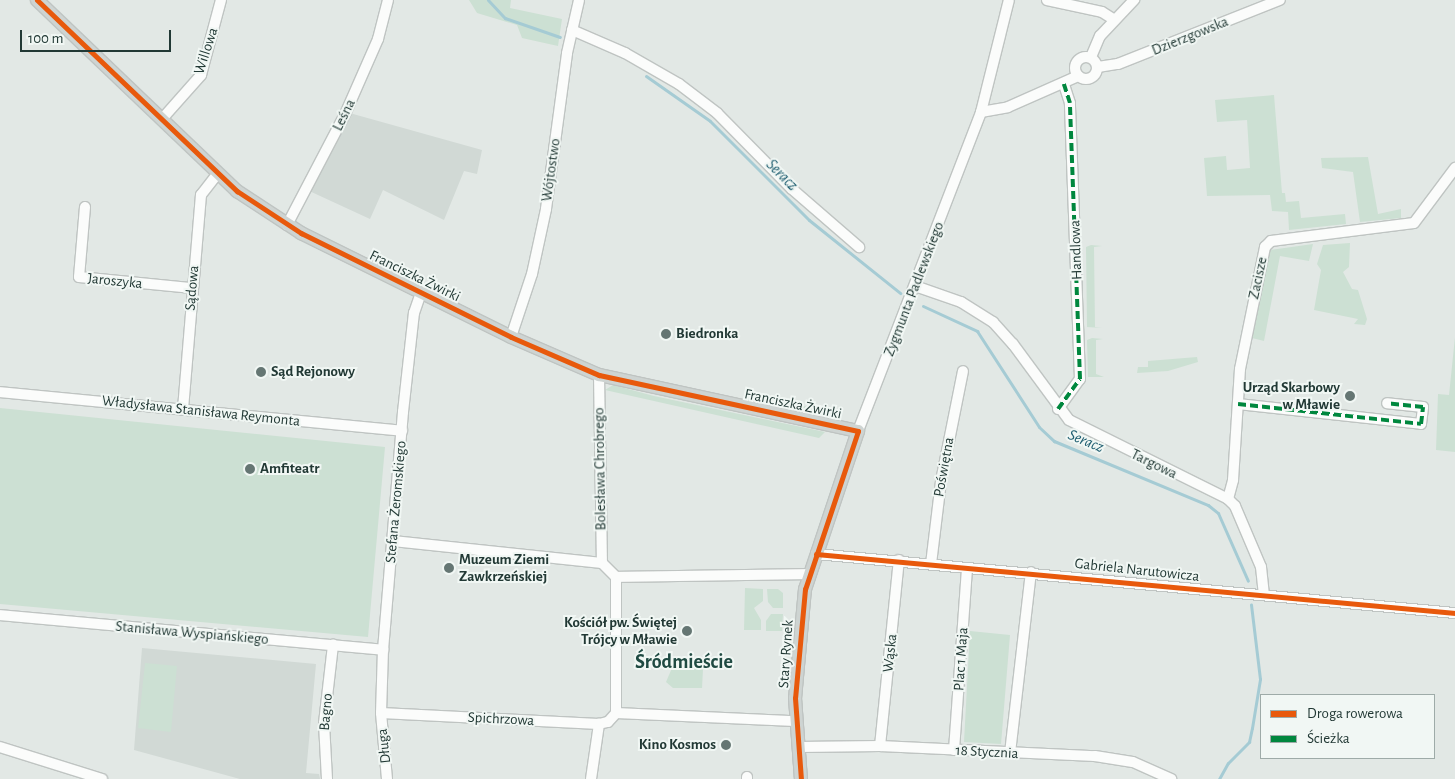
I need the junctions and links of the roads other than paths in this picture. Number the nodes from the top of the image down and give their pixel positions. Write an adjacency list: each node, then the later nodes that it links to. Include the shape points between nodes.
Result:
1 (37, 0): 16 (main road, Franciszka Żwirki)
2 (221, 0): 16 (street, Willowa, via 201,75)
3 (388, 0): 20 (street, Leśna, via 378,39 346,112)
4 (579, 0): 10 (street, Wójtostwo)
5 (1009, 0): 15 (street, Zygmunta Padlewskiego)
6 (1047, 0): 9 (street, via 1102,12)
7 (1134, 0): 9 (street)
8 (1280, 0): 12 (street, Dzierzgowska, via 1118,64)
9 (1115, 20): 11 (street, via 1100,36)
10 (572, 30): 21 (street, via 625,53 679,84 717,113 792,188); 25 (street, Wójtostwo, via 546,209 532,274)
11 (1091, 57): 12 (street); 13 (street, via 1083,57 1077,62)
12 (1098, 67): 13 (street, Dzierzgowska, via 1096,75 1089,79)
13 (1078, 76): 14 (street, Dzierzgowska)
14 (1064, 84): 15 (street, Dzierzgowska, via 1008,107); 32 (street, Handlowa, via 1070,112 1080,379)
15 (981, 112): 22 (street, Zygmunta Padlewskiego)
16 (162, 119): 18 (main road, Franciszka Żwirki)
17 (1455, 168): 30 (street, Zacisze, via 1414,223 1271,241 1265,247 1245,344)
18 (218, 173): 20 (main road, Franciszka Żwirki, via 237,191); 23 (street, Sądowa, via 201,195)
19 (85, 207): 23 (street, Jaroszyka, via 79,277)
20 (287, 225): 24 (main road, Franciszka Żwirki)
21 (859, 247)
22 (915, 286): 32 (street, Targowa, via 961,302 992,322 1013,344); 34 (street, Zygmunta Padlewskiego)
23 (192, 288): 31 (street, Sądowa)
24 (421, 293): 25 (main road, Franciszka Żwirki); 33 (street, Stefana Żeromskiego, via 414,313)
25 (511, 337): 27 (main road, Franciszka Żwirki)
26 (963, 371): 40 (street, Poświętna, via 940,481)
27 (599, 374): 34 (main road, Franciszka Żwirki); 39 (street, Bolesława Chrobrego)
28 (0, 392): 31 (street, Władysława Stanisława Reymonta)
29 (1387, 403): 30 (street, via 1423,407 1421,424)
30 (1238, 404): 35 (street, Zacisze, via 1233,480)
31 (183, 409): 33 (street, Władysława Stanisława Reymonta)
32 (1058, 409): 35 (street, Targowa, via 1092,434)
33 (402, 431): 36 (street, Stefana Żeromskiego)
34 (858, 431): 37 (main road, Zygmunta Padlewskiego)
35 (1228, 499): 45 (street, via 1237,511 1261,567)
36 (393, 541): 39 (street); 49 (street, Stefana Żeromskiego)
37 (816, 554): 38 (street, Gabriela Narutowicza); 43 (main road, Zygmunta Padlewskiego)
38 (899, 560): 40 (street, Gabriela Narutowicza); 54 (street, Wąska)
39 (602, 563): 44 (street)
40 (931, 564): 41 (street, Gabriela Narutowicza)
41 (967, 568): 42 (street, Gabriela Narutowicza); 57 (street, Plac 1 Maja)
42 (1031, 572): 45 (street, Gabriela Narutowicza); 58 (street)
43 (808, 574): 44 (street); 52 (main road, Stary Rynek)
44 (616, 578): 51 (street)
45 (1264, 595): 46 (street, Gabriela Narutowicza)
46 (1455, 613)
47 (0, 616): 48 (street, Stanisława Wyspiańskiego)
48 (333, 645): 49 (street, Stanisława Wyspiańskiego); 60 (street, Bagno, via 324,723)
49 (384, 650): 50 (street, Stefana Żeromskiego)
50 (381, 713): 53 (street, Spichrzowa); 61 (street, Długa)
51 (616, 713): 52 (street); 53 (street, via 608,722)
52 (795, 721): 56 (main road, Stary Rynek)
53 (599, 724): 62 (street)
54 (880, 746): 56 (street, 18 Stycznia); 57 (street, 18 Stycznia)
55 (0, 747): 59 (street)
56 (799, 747): 63 (main road, Stary Rynek)
57 (954, 750): 58 (street, 18 Stycznia)
58 (1010, 753): 64 (street, 18 Stycznia, via 1095,756 1133,762)
59 (102, 779)
60 (327, 779)
61 (387, 779)
62 (591, 779)
63 (801, 779)
64 (1171, 779)

